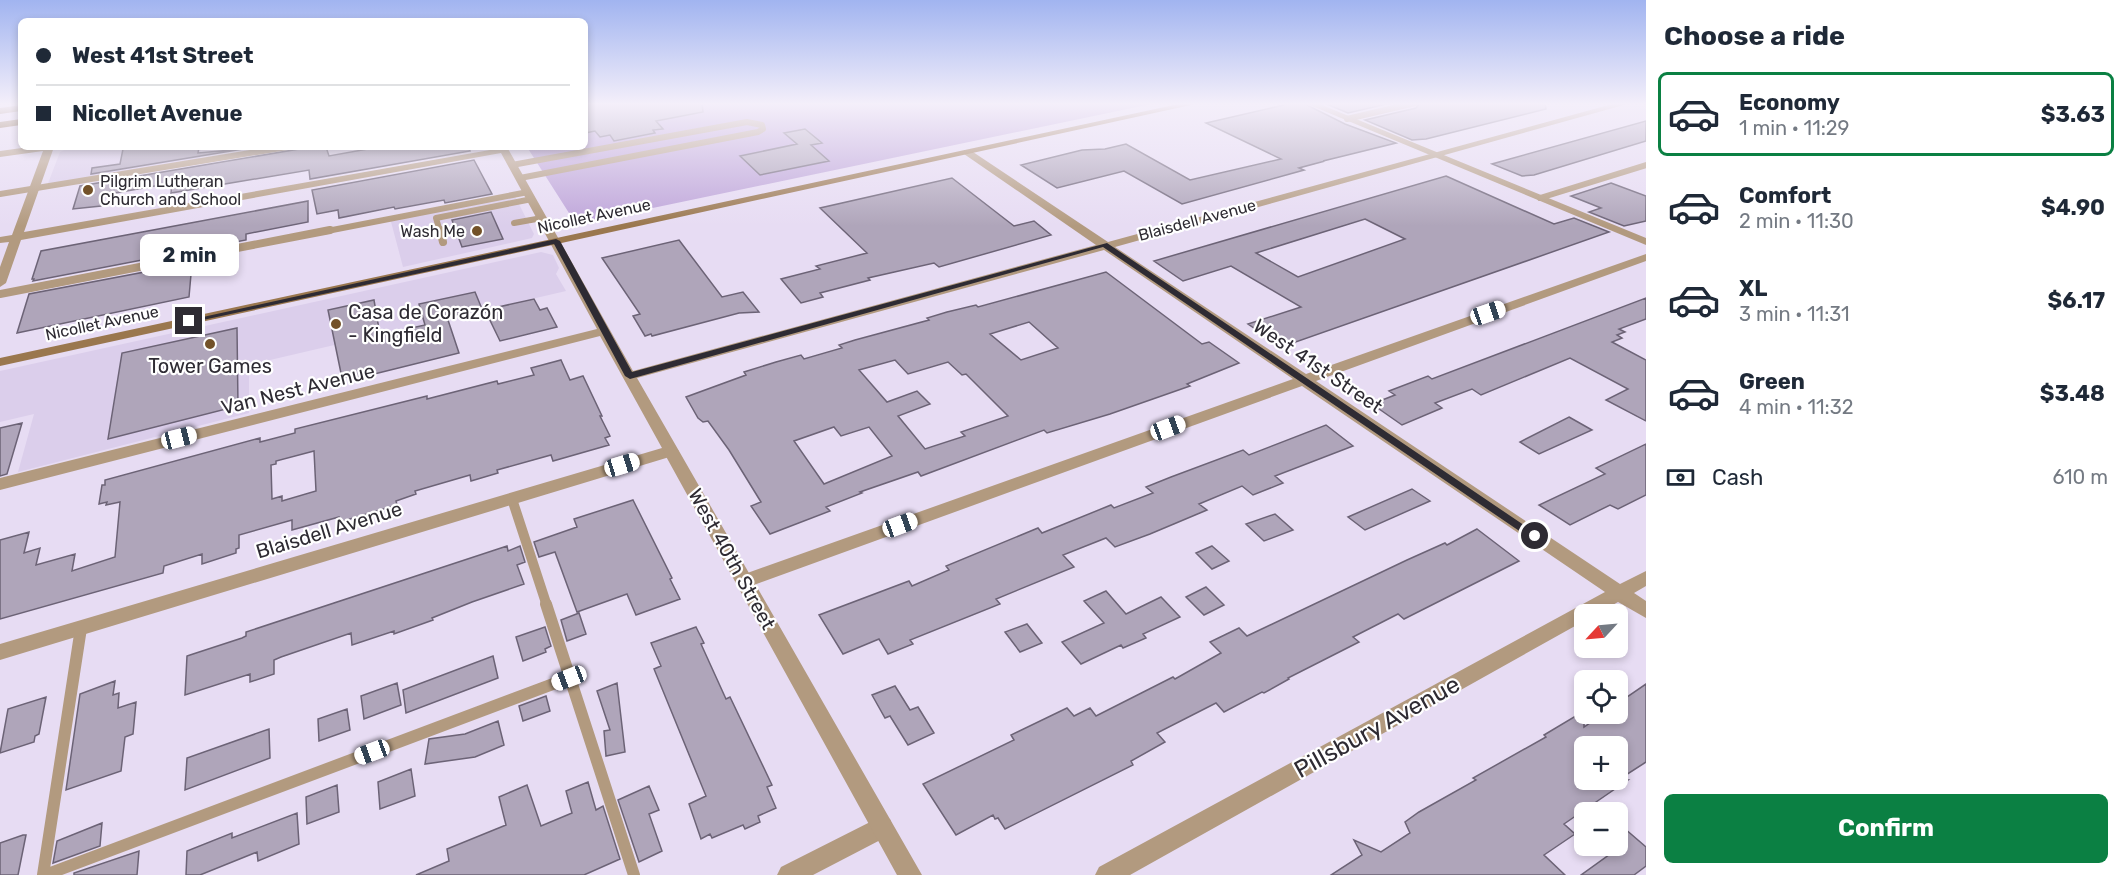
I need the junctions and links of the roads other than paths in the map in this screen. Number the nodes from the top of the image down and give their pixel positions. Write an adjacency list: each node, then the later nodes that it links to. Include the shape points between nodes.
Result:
1 (628, 144): 14 (lane)
2 (697, 144): 16 (lane)
3 (1005, 144): 11 (main road, Nicollet Avenue)
4 (1407, 144): 13 (street)
5 (1480, 144): 13 (street, Blaisdell Avenue)
6 (28, 150): 12 (street)
7 (48, 150): 17 (street)
8 (269, 150): 17 (lane)
9 (492, 150): 23 (street)
10 (504, 150): 14 (street, West 40th Street)
11 (967, 152): 25 (main road, Nicollet Avenue); 28 (street, West 41st Street)
12 (0, 154)
13 (1437, 156): 20 (street); 28 (street, Blaisdell Avenue)
14 (512, 165): 16 (street, West 40th Street)
15 (1646, 165): 20 (lane)
16 (520, 178): 19 (street, West 40th Street)
17 (33, 189): 18 (lane); 23 (street)
18 (0, 194)
19 (530, 196): 21 (street, West 40th Street); 26 (lane, via 436,219); 31 (lane)
20 (1540, 198): 27 (street)
21 (542, 218): 22 (lane); 25 (street, West 40th Street)
22 (514, 223)
23 (16, 237): 24 (street); 30 (street)
24 (0, 240)
25 (556, 241): 32 (street, West 40th Street); 33 (main road, Nicollet Avenue)
26 (443, 242)
27 (1646, 242)
28 (1104, 244): 34 (street, Blaisdell Avenue); 35 (street, West 41st Street)
29 (1646, 257): 35 (street)
30 (0, 283)
31 (0, 294)
32 (604, 331): 34 (street, West 40th Street); 37 (street, Van Nest Avenue)
33 (0, 362)
34 (630, 376): 36 (street, West 40th Street)
35 (1303, 379): 40 (street); 41 (street, West 41st Street)
36 (672, 451): 38 (street, Blaisdell Avenue); 40 (street, West 40th Street)
37 (0, 484)
38 (512, 499): 43 (street, Blaisdell Avenue); 45 (lane)
39 (1646, 578): 41 (street, Pillsbury Avenue)
40 (745, 581): 46 (street, West 40th Street)
41 (1619, 593): 42 (street, West 41st Street); 51 (street, Pillsbury Avenue)
42 (1646, 611)
43 (81, 628): 44 (street, Blaisdell Avenue); 47 (lane)
44 (0, 652)
45 (569, 678): 47 (lane); 48 (lane)
46 (882, 827): 49 (street); 50 (street, West 40th Street)
47 (44, 875)
48 (634, 875)
49 (789, 875)
50 (910, 875)
51 (1107, 875)

